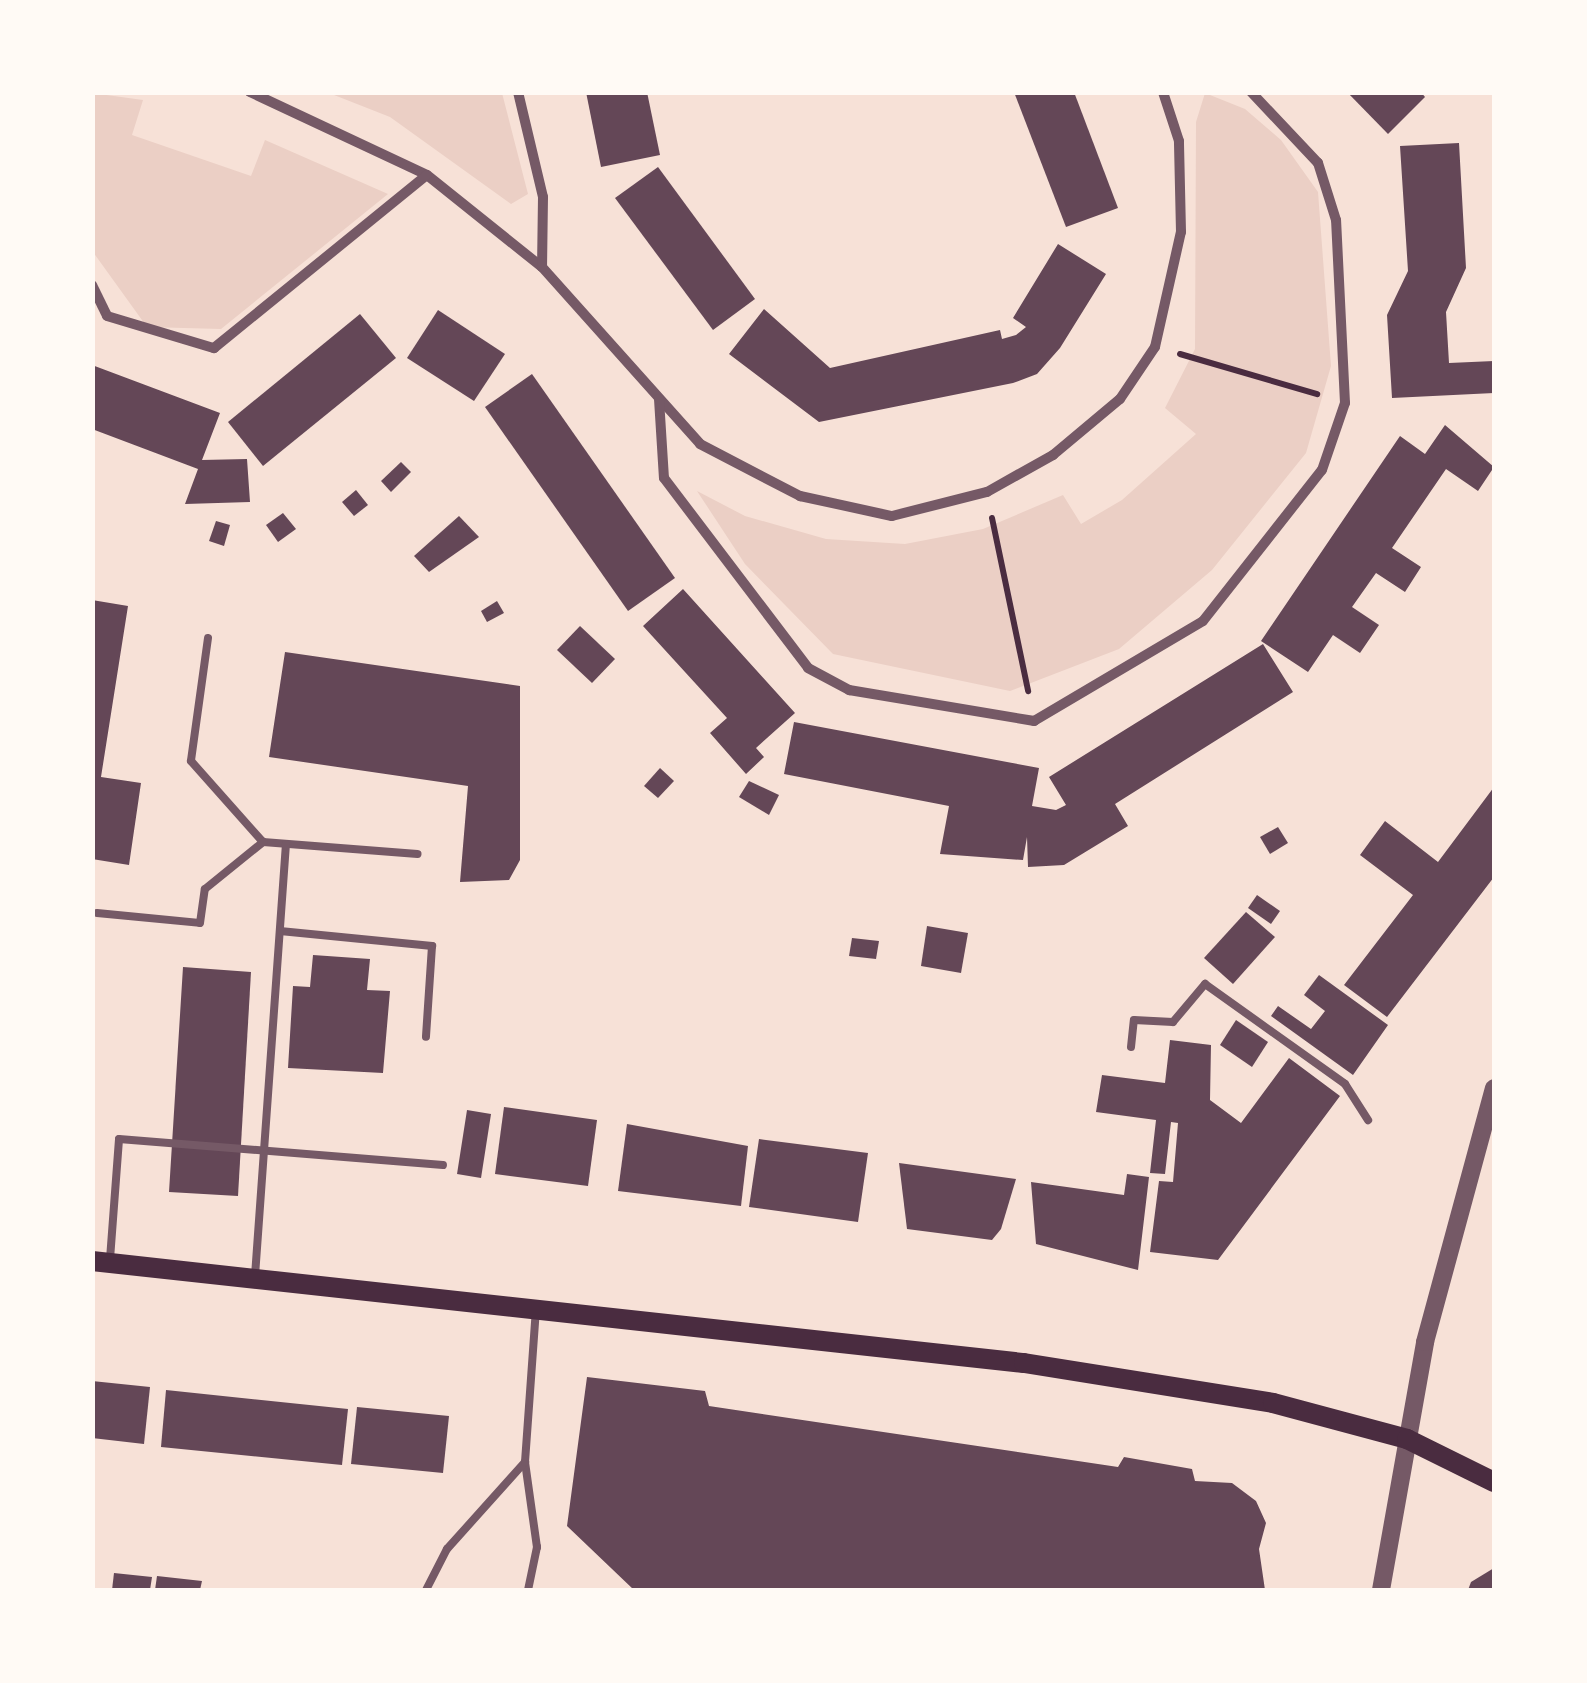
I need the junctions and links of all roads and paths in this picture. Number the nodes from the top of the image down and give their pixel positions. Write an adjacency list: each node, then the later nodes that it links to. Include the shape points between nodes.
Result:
1 (250, 92): 5 (street)
2 (518, 92): 6 (street, via 543,197)
3 (1163, 92): 8 (street, via 1179,141 1181,232)
4 (1250, 92): 10 (street, via 1318,163 1336,220)
5 (427, 175): 6 (street); 7 (street, via 214,348 107,316)
6 (542, 267): 9 (street)
7 (92, 285)
8 (1155, 347): 10 (path); 11 (street, via 1120,399 1053,455)
9 (659, 399): 11 (street, via 700,444 800,496 892,516); 13 (street, via 664,478 808,668 849,690)
10 (1345, 403): 13 (street, via 1322,470 1203,621)
11 (987, 492): 13 (path)
12 (208, 638): 14 (lane, via 190,761)
13 (1034, 721)
14 (262, 842): 15 (lane); 17 (lane, via 205,890 200,923)
15 (286, 844): 16 (lane); 18 (lane)
16 (418, 854)
17 (96, 913)
18 (280, 931): 19 (lane, via 432,946); 23 (lane)
19 (426, 1038)
20 (1130, 1047): 22 (lane, via 1134,1020 1172,1022 1205,984 1345,1084)
21 (1494, 1092): 28 (street)
22 (1368, 1120)
23 (264, 1150): 24 (lane); 25 (lane, via 119,1139); 26 (lane)
24 (444, 1165)
25 (101, 1262): 26 (main road)
26 (255, 1276): 27 (main road)
27 (536, 1309): 28 (main road, via 1043,1366 1273,1403); 29 (lane)
28 (1407, 1439): 30 (main road); 33 (street)
29 (525, 1462): 31 (lane, via 448,1549); 32 (lane, via 538,1546)
30 (1494, 1482)
31 (426, 1590)
32 (528, 1590)
33 (1380, 1590)

